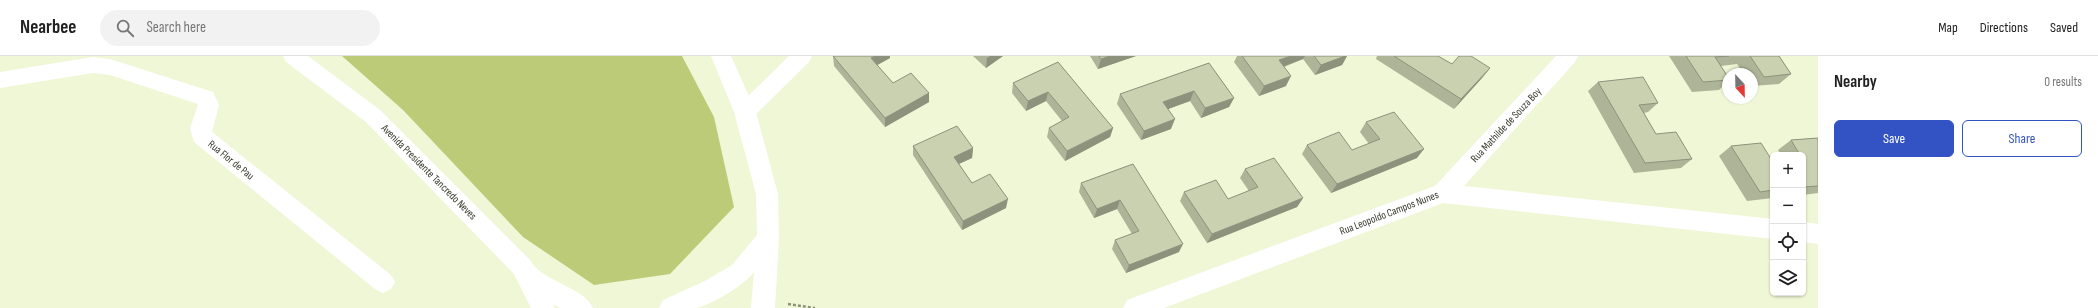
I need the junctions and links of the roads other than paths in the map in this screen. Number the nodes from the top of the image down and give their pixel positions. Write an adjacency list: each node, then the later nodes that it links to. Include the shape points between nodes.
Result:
1 (293, 56): 12 (street, Avenida Presidente Tancredo Neves, via 373,116)
2 (721, 56): 6 (street)
3 (802, 56): 6 (street)
4 (1568, 56): 7 (street, Rua Mathilde de Souza Boy)
5 (0, 80): 13 (street, Rua Flor de Pau, via 93,66 110,67 206,98 209,105 201,129 202,136)
6 (745, 112): 11 (street, via 767,194)
7 (1443, 193): 8 (street, Rua Leopoldo Campos Nunes); 18 (street, Rua Leopoldo Campos Nunes)
8 (1770, 229)
9 (1806, 232): 10 (street)
10 (1818, 234)
11 (768, 238): 16 (street, via 740,272 713,290); 17 (street)
12 (522, 267): 14 (street, Avenida Presidente Tancredo Neves); 15 (street, via 538,283)
13 (383, 282)
14 (543, 308)
15 (582, 308)
16 (671, 308)
17 (763, 308)
18 (1136, 308)

